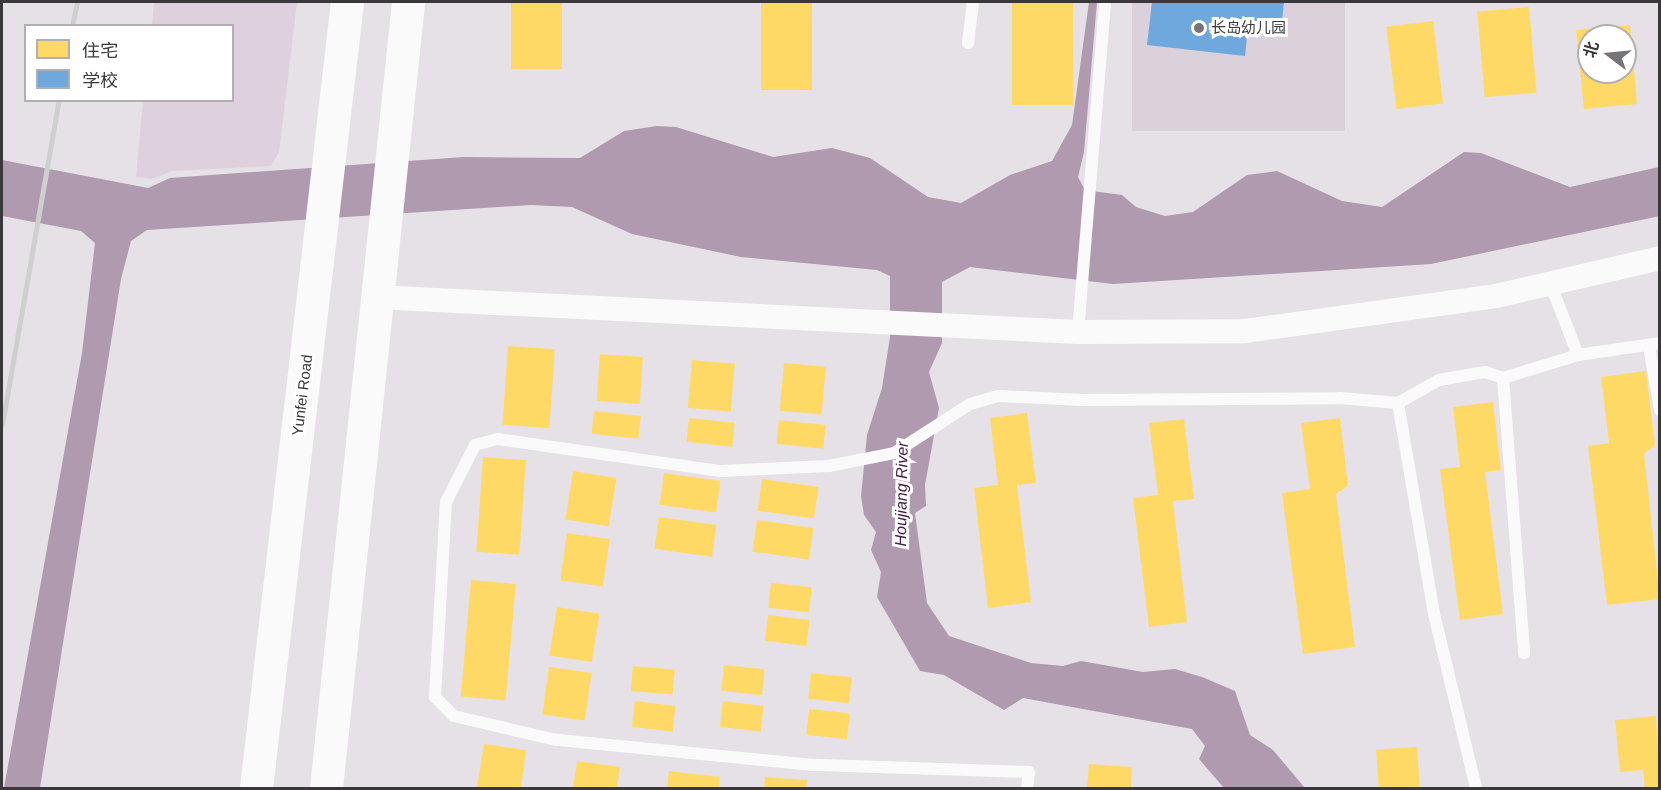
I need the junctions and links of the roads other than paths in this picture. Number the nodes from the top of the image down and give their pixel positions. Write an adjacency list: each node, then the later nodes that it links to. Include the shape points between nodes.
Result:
1 (347, 2): 16 (main road, Yunfei Road)
2 (408, 2): 7 (main road)
3 (973, 2): 5 (lane)
4 (1105, 2): 9 (lane)
5 (969, 43)
6 (1659, 258): 8 (street)
7 (379, 282): 9 (street, via 830,319); 17 (main road)
8 (1550, 283): 9 (street, via 1496,296 1245,331); 11 (lane)
9 (1078, 332)
10 (1654, 344): 11 (lane); 14 (lane)
11 (1578, 355): 12 (lane)
12 (1503, 378): 13 (lane, via 1485,372 1439,380); 15 (lane)
13 (1398, 403): 18 (lane, via 1340,398 1083,400 998,396 970,404 894,453 829,466 721,471 498,439 475,445 446,502 435,697 454,716 556,740 813,765 1029,772); 19 (lane, via 1434,614)
14 (1659, 410)
15 (1524, 653)
16 (256, 789)
17 (326, 789)
18 (1027, 789)
19 (1476, 789)

